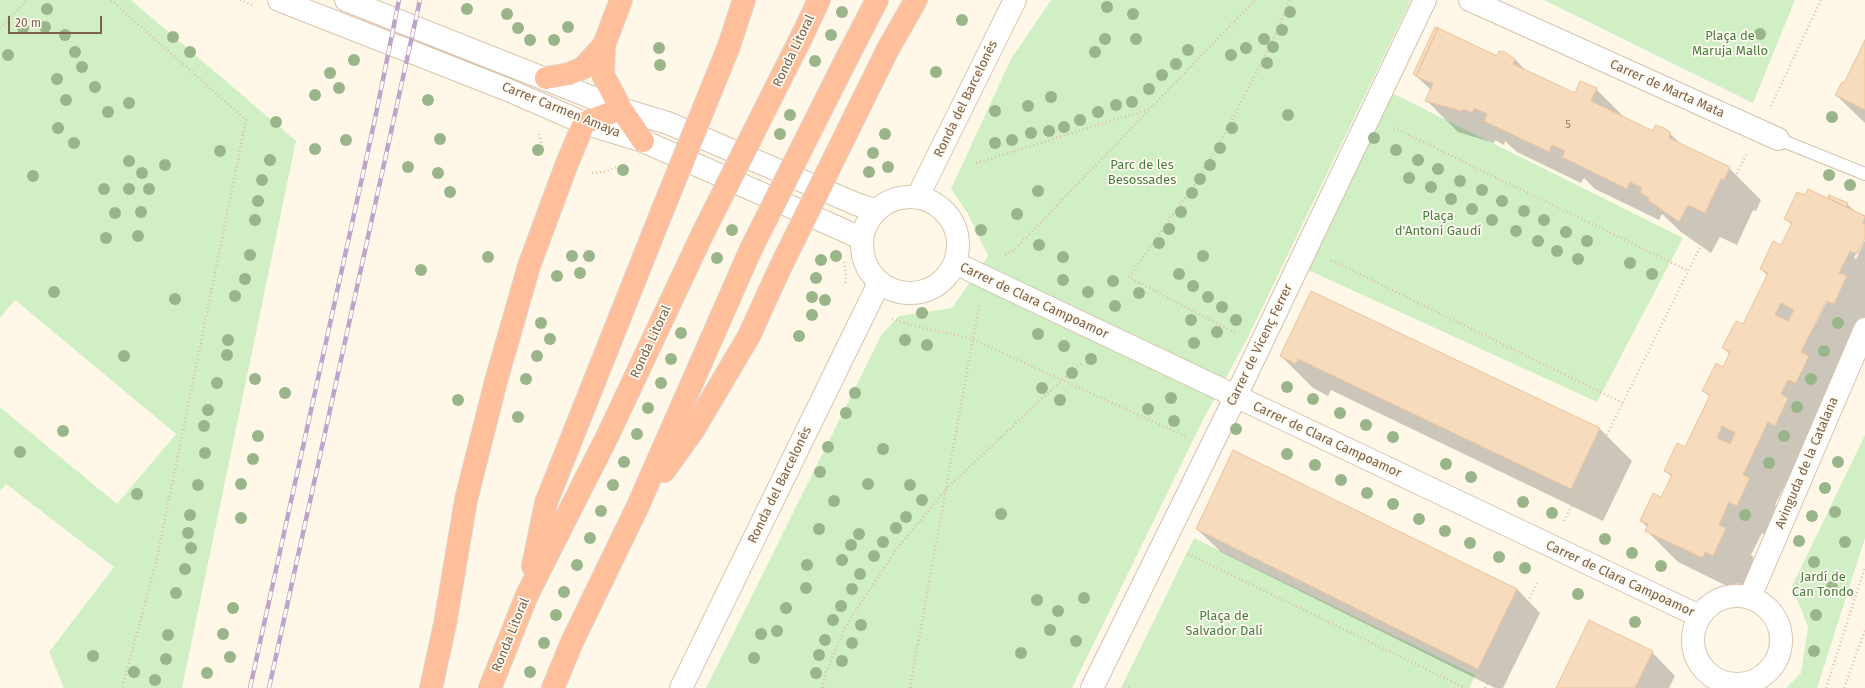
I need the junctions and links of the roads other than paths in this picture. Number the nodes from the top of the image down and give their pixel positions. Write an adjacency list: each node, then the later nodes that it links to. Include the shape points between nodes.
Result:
1 (279, 0): 14 (street, Carrer Carmen Amaya, via 508,90)
2 (346, 0): 12 (street, Carrer Carmen Amaya)
3 (621, 0): 11 (highway)
4 (744, 0): 26 (highway, bridge, via 729,46 546,503)
5 (819, 0): 26 (highway, Ronda Litoral, bridge, via 702,235 608,435)
6 (878, 0): 25 (highway, bridge, via 751,249)
7 (916, 0): 25 (highway, bridge, via 888,49 749,336 694,429)
8 (1015, 0): 18 (street, Ronda del Barcelonés)
9 (1425, 0): 24 (street, Carrer de Vicenç Ferrer)
10 (1470, 0): 15 (street, Carrer de Marta Mata)
11 (604, 45): 12 (highway, via 583,68 569,74); 13 (highway, via 604,75)
12 (546, 78): 13 (street, Carrer Carmen Amaya)
13 (621, 109): 14 (highway); 16 (highway); 19 (street, Carrer Carmen Amaya, via 668,123)
14 (584, 123): 16 (street, Carrer Carmen Amaya); 30 (highway, via 529,266 496,381 466,500)
15 (1778, 139): 17 (lane, Carrer de Marta Mata)
16 (643, 141): 20 (street, Carrer Carmen Amaya)
17 (1865, 174)
18 (918, 196): 19 (street, via 896,197); 21 (street, via 935,203 949,215 957,233 958,253)
19 (874, 210): 20 (street)
20 (861, 238): 22 (street, via 865,265)
21 (955, 263): 22 (street, via 936,286 919,293 901,293); 24 (street, Carrer de Clara Campoamor)
22 (879, 283): 33 (street, Ronda del Barcelonés)
23 (1865, 329): 27 (street, Avinguda de la Catalana)
24 (1236, 396): 28 (street, Carrer de Clara Campoamor); 34 (street, Carrer de Vicenç Ferrer)
25 (637, 508): 32 (highway, via 572,642)
26 (527, 595): 31 (highway, Ronda Litoral)
27 (1750, 597): 28 (street, via 1736,595 1722,598); 29 (street, via 1764,604 1774,616 1780,630 1781,645 1777,660 1768,673 1755,681 1740,685)
28 (1699, 616): 29 (street, via 1694,629 1694,648)
29 (1706, 682)
30 (431, 688)
31 (490, 688)
32 (553, 688)
33 (681, 688)
34 (1092, 688)

